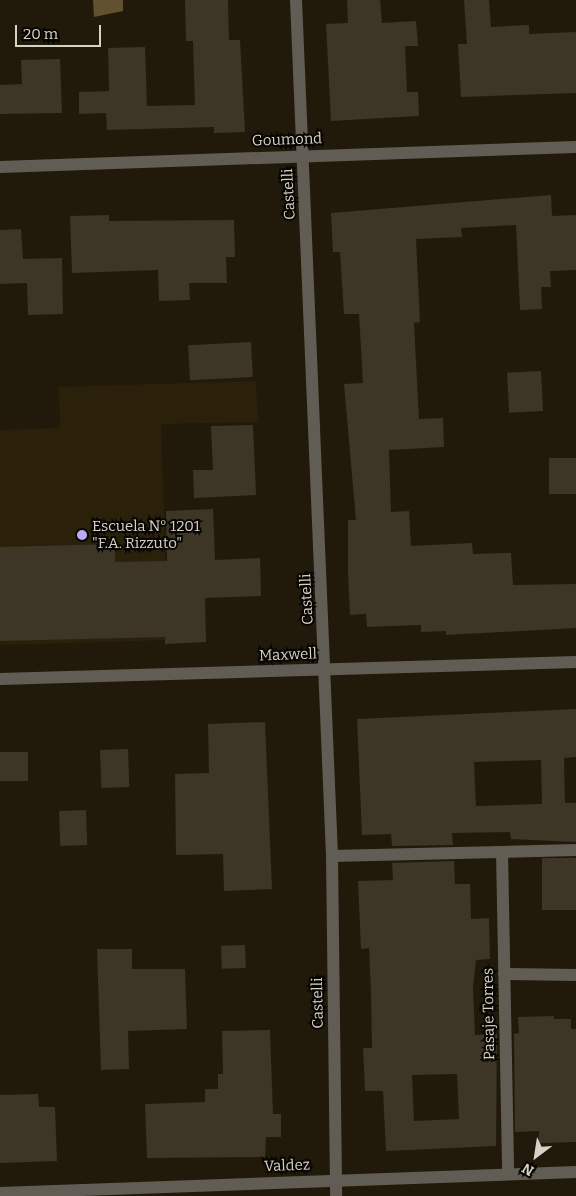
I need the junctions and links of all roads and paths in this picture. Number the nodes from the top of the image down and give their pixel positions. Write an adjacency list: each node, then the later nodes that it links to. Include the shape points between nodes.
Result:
1 (296, 0): 3 (street, Castelli)
2 (576, 147): 3 (street, Goumond)
3 (303, 156): 4 (street, Goumond); 6 (street, Castelli)
4 (0, 167)
5 (576, 662): 6 (street, Maxwell)
6 (326, 670): 7 (street, Maxwell); 10 (street, Castelli)
7 (0, 680)
8 (576, 850): 9 (street)
9 (502, 852): 10 (street); 11 (street, Pasaje Torres)
10 (332, 856): 15 (street, Castelli)
11 (504, 974): 12 (street); 14 (street, Pasaje Torres)
12 (576, 975)
13 (576, 1172): 14 (street, Valdez)
14 (508, 1174): 15 (street, Valdez)
15 (336, 1180): 16 (street, Valdez); 17 (street, Castelli)
16 (0, 1193)
17 (336, 1196)

